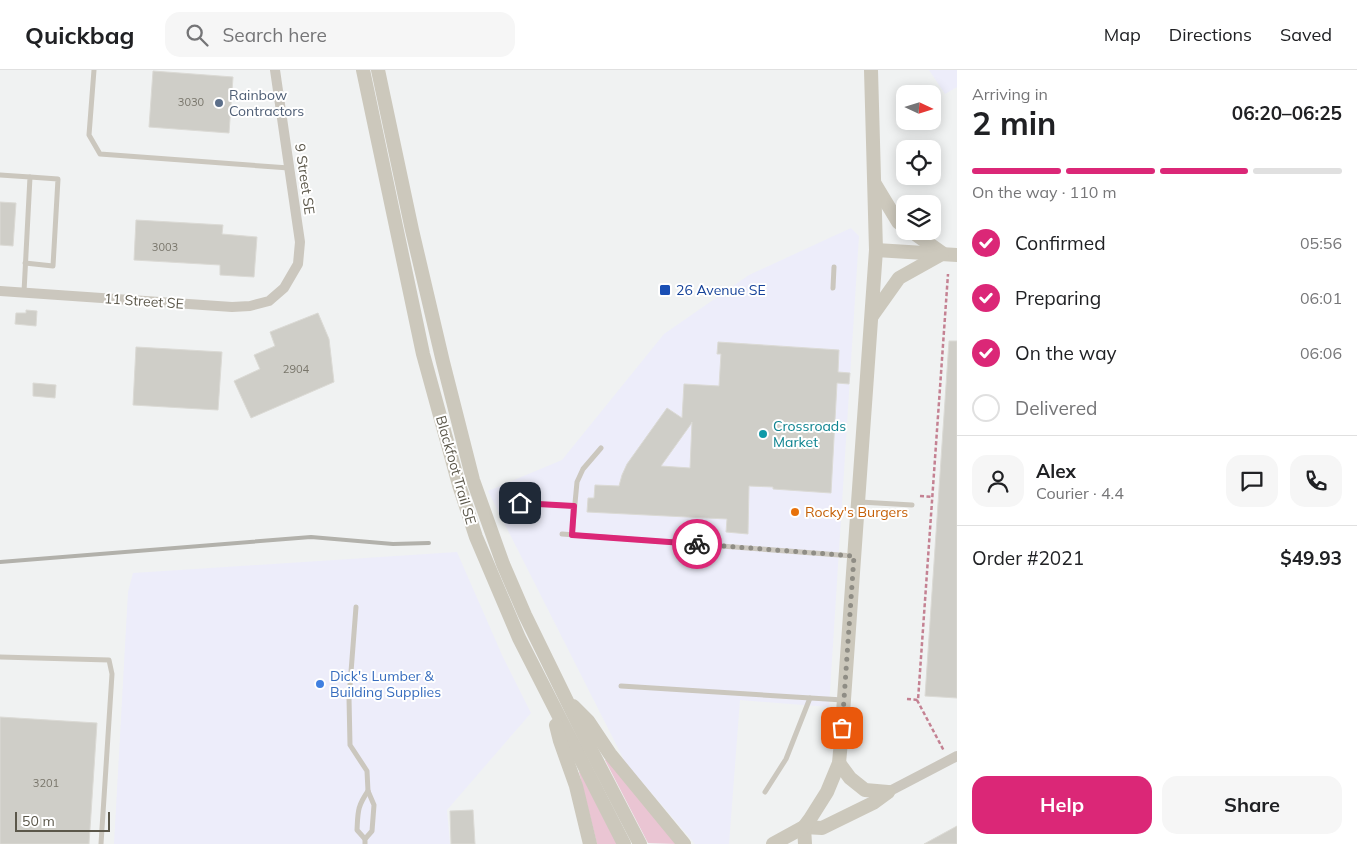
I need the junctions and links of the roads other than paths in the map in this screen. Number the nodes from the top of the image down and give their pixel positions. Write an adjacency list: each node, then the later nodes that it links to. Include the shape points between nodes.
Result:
1 (94, 70): 6 (lane, via 89,135 100,154)
2 (276, 70): 6 (street, 9 Street SE)
3 (363, 70): 35 (main road, Blackfoot Trail SE, via 423,354 459,485 476,537 515,629)
4 (378, 70): 35 (main road, Blackfoot Trail SE, via 438,343 473,480)
5 (872, 70): 9 (main road)
6 (290, 168): 17 (street, 9 Street SE, via 300,242 298,264)
7 (0, 175): 8 (lane)
8 (30, 177): 15 (lane); 15 (lane, via 58,179 53,266)
9 (875, 183): 10 (main road); 12 (main road)
10 (896, 219)
11 (923, 240): 13 (main road)
12 (876, 250): 13 (main road); 21 (main road)
13 (942, 254): 14 (main road); 21 (main road, via 899,278)
14 (957, 255)
15 (25, 263): 20 (lane)
16 (834, 267): 18 (lane)
17 (284, 288): 20 (street, 11 Street SE, via 269,301 232,307)
18 (833, 288)
19 (0, 291): 20 (street, 11 Street SE)
20 (24, 293)
21 (872, 317): 23 (main road)
22 (601, 448): 26 (lane, via 583,469 577,482)
23 (858, 502): 25 (lane); 29 (main road)
24 (520, 503): 26 (lane)
25 (912, 505)
26 (574, 506): 28 (lane)
27 (562, 534): 28 (lane)
28 (572, 535): 29 (lane)
29 (854, 556): 34 (main road)
30 (356, 606): 38 (lane, via 349,698 350,745 367,771)
31 (0, 657): 43 (lane, via 109,660 112,674)
32 (621, 686): 33 (lane)
33 (810, 698): 34 (lane); 39 (lane, via 786,758)
34 (844, 700): 37 (main road)
35 (558, 701): 44 (main road, via 560,741 576,786); 45 (main road, Blackfoot Trail SE); 46 (main road, Blackfoot Trail SE); 47 (main road, via 588,721 610,754)
36 (957, 756): 40 (street)
37 (839, 763): 40 (main road, via 865,790); 41 (main road, via 827,792)
38 (368, 791): 42 (lane, via 374,805 372,831); 42 (lane, via 359,804 357,830)
39 (765, 792)
40 (888, 792): 41 (main road, via 822,828)
41 (804, 827): 48 (main road); 49 (main road)
42 (365, 842)
43 (101, 844)
44 (590, 844)
45 (624, 844)
46 (640, 844)
47 (684, 844)
48 (773, 844)
49 (805, 844)

